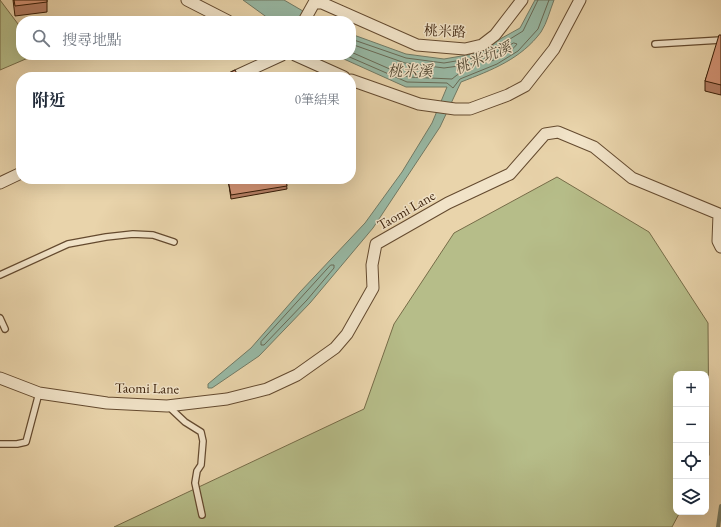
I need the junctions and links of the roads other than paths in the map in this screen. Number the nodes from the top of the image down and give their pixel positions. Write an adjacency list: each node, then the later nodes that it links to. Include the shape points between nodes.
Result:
1 (187, 0): 4 (street)
2 (522, 0): 7 (street, 桃米路, via 495,35 482,45 465,49 417,45)
3 (580, 0): 14 (street, via 554,49 524,86 508,95 470,109 419,104)
4 (218, 16)
5 (306, 16): 6 (street, 桃米路, via 314,3 322,3)
6 (351, 16)
7 (356, 18)
8 (721, 40): 9 (lane)
9 (655, 44)
10 (271, 60): 12 (street)
11 (306, 60): 13 (street)
12 (245, 72)
13 (333, 72)
14 (356, 82)
15 (16, 175): 16 (street)
16 (0, 183)
17 (720, 214): 19 (street, Taomi Lane, via 718,241); 25 (street, Taomi Lane, via 632,178 594,147 578,139 558,132 545,134 510,174 448,203 376,244 372,265 372,288 347,334 335,348 297,375 267,389 228,399)
18 (174, 242): 20 (lane, via 153,235 133,234 68,244)
19 (721, 247)
20 (0, 275)
21 (0, 318): 22 (lane)
22 (5, 329)
23 (0, 378): 24 (street, Taomi Lane)
24 (39, 394): 25 (street, Taomi Lane, via 107,403); 26 (lane, via 26,442)
25 (167, 406): 27 (lane, via 201,432 203,441 195,483)
26 (0, 444)
27 (202, 515)

